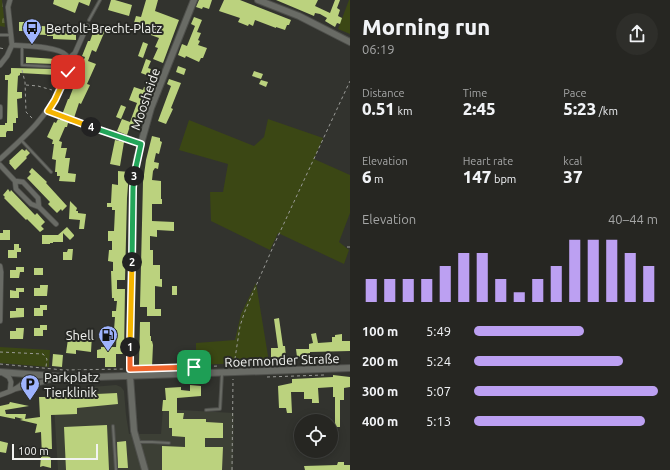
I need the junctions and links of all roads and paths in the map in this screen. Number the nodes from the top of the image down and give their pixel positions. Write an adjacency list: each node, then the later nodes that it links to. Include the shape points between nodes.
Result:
1 (10, 0): 8 (street)
2 (100, 0): 5 (lane)
3 (194, 0): 24 (street, Moosheide, via 151,108)
4 (258, 0): 9 (street, via 299,16)
5 (89, 20)
6 (87, 26): 12 (street, via 75,53)
7 (0, 36): 8 (lane)
8 (10, 36): 10 (street)
9 (350, 42)
10 (12, 45): 11 (street); 13 (street)
11 (22, 46): 12 (street, via 56,50 65,54); 14 (lane)
12 (68, 59): 18 (street, via 68,72)
13 (0, 65)
14 (22, 65): 15 (lane); 17 (path)
15 (54, 67)
16 (350, 81): 39 (path, via 245,311 240,326)
17 (26, 85): 18 (path); 22 (path, via 26,112)
18 (58, 93): 20 (street)
19 (0, 107): 21 (street)
20 (48, 111): 22 (street); 24 (path)
21 (0, 116)
22 (37, 123): 23 (street)
23 (21, 140): 25 (street); 27 (lane)
24 (141, 144): 42 (street, Moosheide, via 133,188)
25 (0, 159)
26 (0, 165): 28 (street)
27 (51, 172)
28 (15, 181): 29 (street, via 16,189 31,204); 29 (street, via 23,182 38,198)
29 (39, 207): 30 (street)
30 (56, 224)
31 (347, 247): 32 (path)
32 (350, 247)
33 (0, 266): 34 (street)
34 (0, 302): 35 (street)
35 (0, 321)
36 (0, 352): 40 (path, via 43,354)
37 (0, 364): 40 (path)
38 (223, 366): 42 (path)
39 (234, 367)
40 (46, 368): 42 (path); 46 (path)
41 (350, 368): 44 (street, Roermonder Straße)
42 (130, 369): 47 (street, Moosheide)
43 (0, 372): 45 (street, Roermonder Straße); 51 (street, via 9,377)
44 (222, 373): 47 (street, Roermonder Straße); 53 (lane, via 220,410)
45 (28, 374): 46 (street, Roermonder Straße); 50 (street, via 23,384)
46 (44, 376): 48 (street, Roermonder Straße)
47 (130, 376): 48 (street, Roermonder Straße); 55 (street, Moosheide)
48 (65, 377): 50 (street, via 28,388)
49 (233, 378): 59 (path)
50 (15, 389): 51 (street)
51 (10, 392): 52 (street)
52 (0, 395)
53 (206, 410)
54 (113, 426): 57 (lane)
55 (137, 442): 56 (lane); 58 (street, Moosheide)
56 (169, 443)
57 (116, 470)
58 (145, 470)
59 (232, 470)

